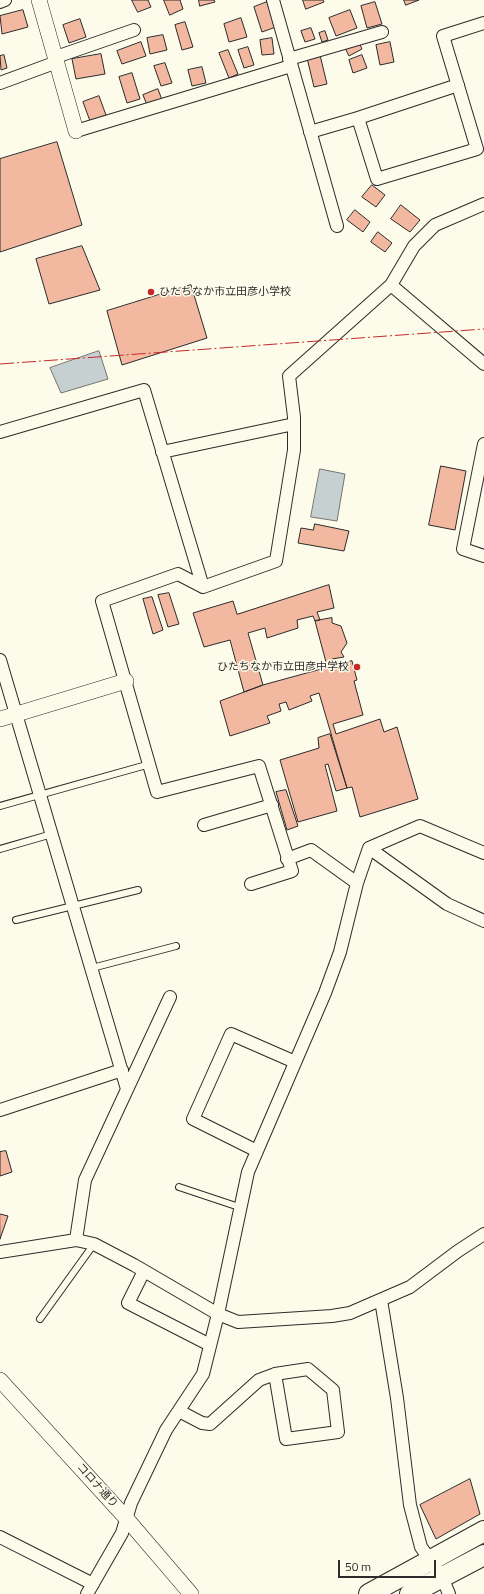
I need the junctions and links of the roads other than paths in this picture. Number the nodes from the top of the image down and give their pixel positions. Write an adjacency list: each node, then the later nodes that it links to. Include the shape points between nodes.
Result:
1 (5, 0): 4 (street)
2 (39, 0): 8 (street)
3 (273, 0): 9 (street)
4 (0, 2)
5 (484, 23): 11 (street, via 443,36)
6 (134, 30): 8 (street)
7 (382, 32): 9 (street)
8 (56, 59): 10 (street); 13 (street)
9 (290, 62): 13 (street); 14 (street)
10 (0, 83)
11 (458, 85): 12 (street); 12 (street, via 477,149 376,179)
12 (358, 118): 14 (street)
13 (76, 131)
14 (310, 132): 16 (street)
15 (484, 204): 17 (street, via 436,226 414,246)
16 (338, 226)
17 (390, 285): 18 (street); 19 (street, via 289,376)
18 (484, 364)
19 (294, 424): 22 (street); 24 (street, via 294,450 276,561)
20 (0, 432): 22 (street, via 144,390)
21 (484, 444): 23 (street, via 463,549)
22 (162, 452): 24 (street)
23 (484, 556)
24 (203, 587): 26 (street, via 178,574 102,600)
25 (0, 660): 27 (street)
26 (126, 681): 27 (street); 29 (street)
27 (16, 714): 28 (street); 30 (street)
28 (0, 719)
29 (150, 764): 30 (lane); 31 (street, via 158,792 259,766)
30 (40, 794): 32 (lane); 34 (street)
31 (272, 805): 33 (street); 38 (street)
32 (0, 806)
33 (204, 825)
34 (52, 834): 36 (lane); 42 (street)
35 (369, 848): 37 (street, via 420,826); 39 (street); 44 (street, via 448,904)
36 (0, 849)
37 (484, 853)
38 (287, 859): 39 (street, via 311,850); 40 (street, via 292,871)
39 (357, 883): 48 (street, via 340,952)
40 (251, 884)
41 (138, 890): 42 (lane)
42 (74, 908): 43 (lane); 46 (street)
43 (16, 920)
44 (484, 921)
45 (176, 946): 46 (lane)
46 (92, 968): 49 (street)
47 (170, 997): 50 (street)
48 (295, 1062): 52 (street); 52 (street, via 231,1034 193,1119)
49 (122, 1070): 50 (street); 51 (street)
50 (127, 1089): 56 (street, via 85,1180)
51 (0, 1110)
52 (256, 1151): 54 (street)
53 (179, 1187): 54 (lane)
54 (239, 1207): 61 (street)
55 (484, 1234): 60 (street, via 410,1287)
56 (76, 1240): 57 (street); 58 (street)
57 (94, 1244): 59 (street); 62 (lane)
58 (0, 1252)
59 (144, 1271): 61 (street); 63 (street, via 128,1303)
60 (381, 1300): 61 (street, via 350,1313 332,1316 238,1322); 71 (street, via 397,1398 410,1505 421,1547)
61 (218, 1314): 63 (street)
62 (40, 1319)
63 (210, 1345): 66 (street, via 203,1374)
64 (275, 1374): 64 (street, via 286,1439 338,1432 333,1390 308,1369); 66 (street, via 259,1380 210,1424 202,1423)
65 (2, 1386): 67 (street, コロナ通り)
66 (179, 1411): 67 (street, via 166,1430)
67 (126, 1518): 72 (street, via 122,1533); 73 (street, コロナ通り)
68 (484, 1532): 71 (highway)
69 (0, 1537): 72 (street)
70 (484, 1554): 71 (highway)
71 (441, 1578): 74 (highway); 75 (highway)
72 (90, 1589)
73 (191, 1594)
74 (369, 1594)
75 (410, 1594)

